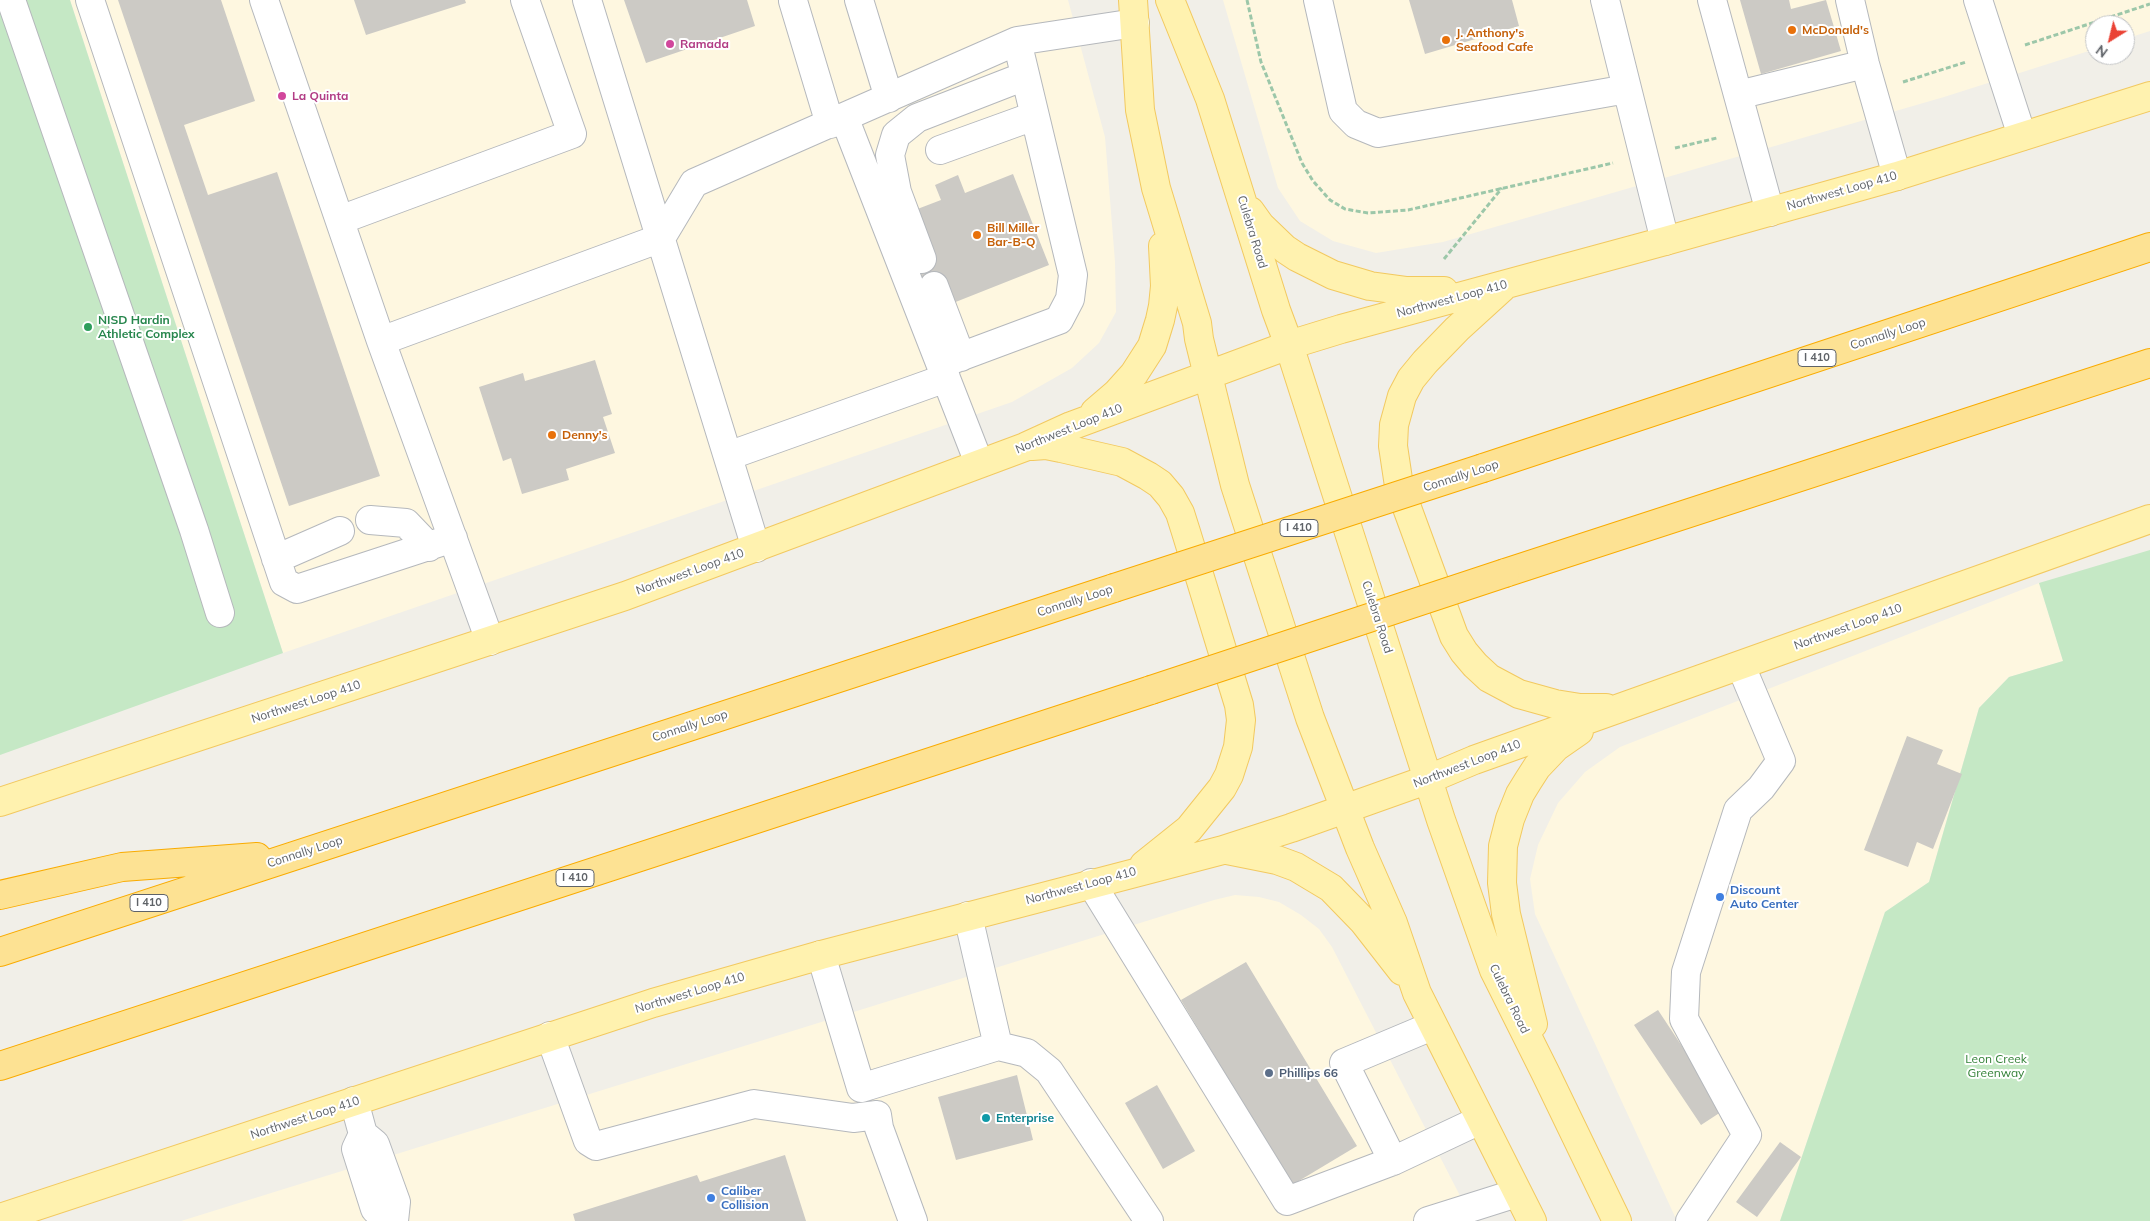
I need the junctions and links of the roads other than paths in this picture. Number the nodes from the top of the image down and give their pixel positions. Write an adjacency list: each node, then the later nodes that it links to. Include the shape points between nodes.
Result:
1 (11, 0): 52 (lane)
2 (90, 0): 51 (lane)
3 (264, 0): 30 (lane)
4 (525, 0): 30 (lane, via 572,134)
5 (587, 0): 31 (lane)
6 (859, 0): 21 (lane)
7 (1170, 0): 28 (main road, Culebra Road, via 1210,99)
8 (1318, 0): 18 (lane, via 1343,111 1356,124 1378,133)
9 (1605, 0): 18 (lane)
10 (1712, 0): 19 (lane)
11 (1850, 0): 16 (lane)
12 (1978, 0): 24 (lane)
13 (793, 1): 23 (lane)
14 (1134, 12): 15 (lane); 27 (main road, via 1140,110)
15 (1017, 41): 17 (lane); 21 (lane)
16 (1865, 64): 19 (lane); 26 (lane)
17 (1025, 76): 22 (lane); 34 (lane, via 917,118 896,135 890,155 897,192)
18 (1627, 89): 32 (lane)
19 (1738, 95): 29 (lane)
20 (2150, 96): 24 (main road, Northwest Loop 410)
21 (889, 98): 23 (lane)
22 (1034, 116): 25 (lane); 40 (lane, via 1073,275 1070,299 1059,320)
23 (837, 120): 31 (lane, via 694,183); 40 (lane)
24 (2022, 136): 26 (main road, Northwest Loop 410)
25 (940, 150)
26 (1897, 176): 29 (main road, Northwest Loop 410)
27 (1156, 188): 41 (main road, via 1197,323); 42 (main road, via 1165,286 1157,332 1143,362 1116,394)
28 (1241, 196): 35 (main road, via 1260,225 1285,249 1315,267 1350,281 1435,292); 38 (main road, Culebra Road)
29 (1770, 212): 32 (main road, Northwest Loop 410)
30 (340, 220): 37 (lane)
31 (661, 238): 37 (lane); 44 (lane)
32 (1665, 241): 35 (main road, Northwest Loop 410)
33 (2150, 247): 60 (highway, Connally Loop / I 410, bridge, via 1484,468)
34 (922, 259)
35 (1507, 284): 38 (main road, Northwest Loop 410); 55 (main road, via 1457,329 1411,379 1402,396 1394,425 1393,446 1400,486 1454,636 1475,665 1502,687 1538,701 1580,708)
36 (934, 286): 40 (lane)
37 (381, 341): 49 (lane)
38 (1289, 345): 41 (main road, Northwest Loop 410); 56 (main road, Culebra Road)
39 (2150, 362): 71 (highway, I 410, bridge)
40 (949, 366): 44 (lane); 45 (lane)
41 (1209, 375): 42 (main road, Northwest Loop 410); 58 (main road, via 1235,484 1310,718)
42 (1071, 426): 43 (main road, Northwest Loop 410)
43 (1025, 447): 45 (main road, Northwest Loop 410); 61 (main road, via 1054,446 1122,462 1160,484 1171,497 1180,513 1239,705 1238,747 1222,788 1189,829)
44 (728, 456): 50 (lane)
45 (979, 463): 50 (main road, Northwest Loop 410)
46 (2150, 519): 54 (main road, Northwest Loop 410)
47 (370, 520): 49 (lane, via 406,523)
48 (340, 532): 51 (lane)
49 (441, 542): 51 (lane, via 297,589 284,582); 53 (lane)
50 (756, 548): 53 (main road, Northwest Loop 410)
51 (276, 559)
52 (220, 613)
53 (490, 641): 57 (main road, Northwest Loop 410)
54 (1741, 666): 55 (main road, Northwest Loop 410); 88 (lane, via 1781,760 1761,788 1738,810 1686,972 1684,1019 1747,1135)
55 (1624, 707): 56 (main road, Northwest Loop 410); 72 (main road, via 1598,718 1568,738 1537,767 1520,794 1503,846 1502,883 1506,914)
56 (1429, 779): 58 (main road, Northwest Loop 410); 72 (main road, Culebra Road, via 1494,970)
57 (0, 802)
58 (1345, 808): 59 (main road, Northwest Loop 410); 67 (main road, via 1393,923)
59 (1223, 850): 61 (main road, Northwest Loop 410); 67 (main road, via 1283,862 1332,888 1363,921)
60 (298, 854): 63 (highway, via 122,867); 65 (highway, Connally Loop / I 410)
61 (1134, 872): 62 (main road, Northwest Loop 410)
62 (1091, 883): 64 (main road, Northwest Loop 410); 78 (lane, via 1287,1201)
63 (0, 895)
64 (968, 916): 66 (main road, Northwest Loop 410); 70 (lane)
65 (0, 952)
66 (822, 955): 69 (main road, Northwest Loop 410); 73 (lane)
67 (1417, 993): 68 (main road)
68 (1432, 1026): 76 (main road); 78 (lane, via 1344,1063)
69 (540, 1039): 74 (main road, Northwest Loop 410); 75 (lane, via 588,1141 596,1146 754,1104 853,1118)
70 (998, 1046): 73 (lane); 85 (lane, via 1027,1053 1048,1070)
71 (0, 1066)
72 (1545, 1072): 87 (main road, Culebra Road)
73 (861, 1088): 75 (lane)
74 (354, 1101): 77 (lane); 80 (main road, Northwest Loop 410)
75 (878, 1115): 84 (lane, via 879,1128)
76 (1480, 1120): 78 (lane); 79 (main road)
77 (363, 1134): 82 (lane, via 356,1149 375,1209); 83 (lane, via 375,1144 396,1202)
78 (1393, 1160)
79 (1517, 1193): 81 (lane); 86 (main road)
80 (0, 1218)
81 (1435, 1220)
82 (387, 1221)
83 (394, 1221)
84 (913, 1221)
85 (1149, 1221)
86 (1532, 1221)
87 (1616, 1221)
88 (1690, 1221)

